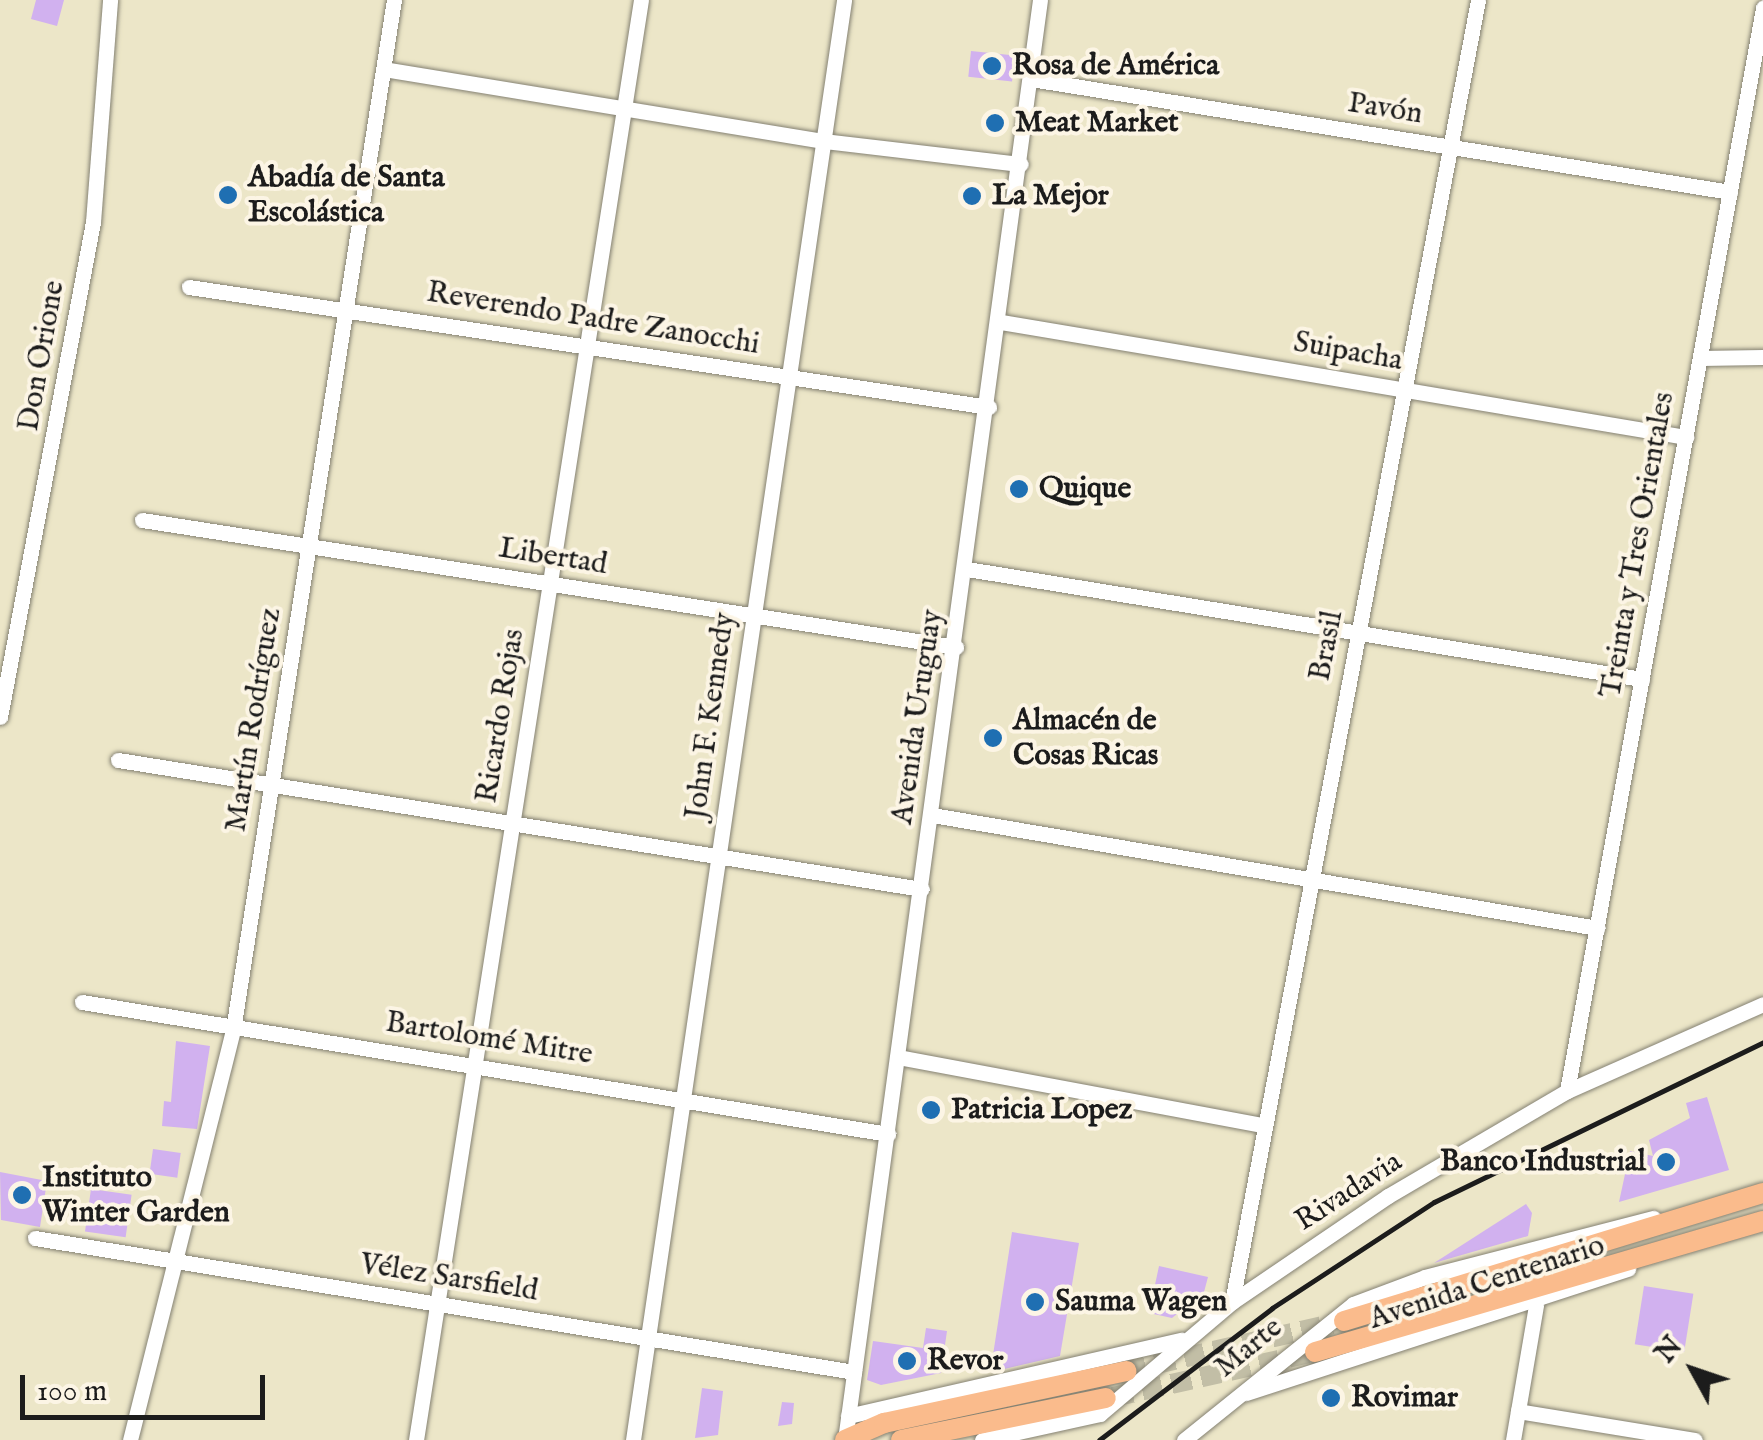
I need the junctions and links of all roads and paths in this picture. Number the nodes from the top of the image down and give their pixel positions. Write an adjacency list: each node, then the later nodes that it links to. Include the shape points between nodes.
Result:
1 (110, 0): 33 (street, Don Orione, via 93,222)
2 (394, 0): 8 (street, Martín Rodríguez)
3 (641, 0): 10 (street, Ricardo Rojas)
4 (844, 0): 11 (street, John F. Kennedy)
5 (1040, 0): 9 (street, Avenida Uruguay)
6 (1478, 0): 12 (street, Brasil)
7 (1763, 8): 14 (street, Treinta y Tres Orientales)
8 (384, 69): 10 (street); 16 (street, Martín Rodríguez)
9 (1031, 79): 12 (street, Pavón); 13 (street, Avenida Uruguay)
10 (624, 108): 11 (street); 18 (street, Ricardo Rojas)
11 (824, 140): 13 (street); 21 (street, John F. Kennedy)
12 (1448, 147): 14 (street, Pavón); 22 (street, Brasil)
13 (1021, 164): 17 (street, Avenida Uruguay)
14 (1730, 192): 20 (street, Treinta y Tres Orientales)
15 (188, 286): 16 (street, Reverendo Padre Zanocchi)
16 (346, 308): 18 (street, Reverendo Padre Zanocchi); 26 (street, Martín Rodríguez)
17 (1001, 322): 22 (street, Suipacha); 23 (street, Avenida Uruguay)
18 (586, 345): 21 (street, Reverendo Padre Zanocchi); 28 (street, Ricardo Rojas)
19 (1763, 357): 20 (street)
20 (1700, 358): 24 (street, Treinta y Tres Orientales)
21 (789, 378): 23 (street, Reverendo Padre Zanocchi); 29 (street, John F. Kennedy)
22 (1402, 389): 24 (street, Suipacha); 30 (street, Brasil)
23 (989, 408): 27 (street, Avenida Uruguay)
24 (1686, 437): 32 (street, Treinta y Tres Orientales)
25 (142, 520): 26 (street, Libertad)
26 (309, 548): 28 (street, Libertad); 35 (street, Martín Rodríguez)
27 (967, 569): 30 (street); 31 (street, Avenida Uruguay)
28 (550, 584): 29 (street, Libertad); 37 (street, Ricardo Rojas)
29 (753, 619): 31 (street, Libertad); 38 (street, John F. Kennedy)
30 (1357, 632): 32 (street); 39 (street, Brasil)
31 (956, 647): 36 (street, Avenida Uruguay)
32 (1642, 679): 41 (street, Treinta y Tres Orientales)
33 (0, 717)
34 (118, 760): 35 (street)
35 (271, 788): 37 (street); 44 (street, Martín Rodríguez)
36 (932, 815): 39 (street); 40 (street, Avenida Uruguay)
37 (512, 825): 38 (street); 46 (street, Ricardo Rojas)
38 (719, 855): 40 (street); 48 (street, John F. Kennedy)
39 (1311, 879): 41 (street); 49 (street, Brasil)
40 (922, 889): 45 (street, Avenida Uruguay)
41 (1597, 928): 47 (street, Treinta y Tres Orientales)
42 (82, 1002): 44 (street, Bartolomé Mitre)
43 (1763, 1004): 47 (street, Rivadavia)
44 (232, 1030): 46 (street, Bartolomé Mitre); 55 (street, Martín Rodríguez)
45 (898, 1058): 49 (street); 50 (street, Avenida Uruguay)
46 (475, 1062): 48 (street, Bartolomé Mitre); 56 (street, Ricardo Rojas)
47 (1568, 1092): 57 (street, Rivadavia, via 1388,1196)
48 (683, 1099): 50 (street, Bartolomé Mitre); 60 (street, John F. Kennedy)
49 (1265, 1126): 57 (street, Brasil)
50 (888, 1134): 64 (street, Avenida Uruguay)
51 (1763, 1193): 59 (main road)
52 (1763, 1221): 53 (main road, Avenida Centenario)
53 (1723, 1234): 58 (street, Avenida Centenario); 62 (main road)
54 (35, 1238): 55 (street, Vélez Sarsfield)
55 (175, 1266): 56 (street, Vélez Sarsfield); 69 (street, Martín Rodríguez)
56 (437, 1302): 60 (street, Vélez Sarsfield); 70 (street, Ricardo Rojas)
57 (1232, 1302): 61 (street, Rivadavia)
58 (1536, 1304): 62 (street, Avenida Centenario); 67 (street)
59 (1349, 1313): 62 (street, Marte)
60 (648, 1337): 64 (street, Vélez Sarsfield); 71 (street, John F. Kennedy)
61 (1185, 1339): 66 (street, Rivadavia); 68 (street)
62 (1309, 1354): 65 (street, Avenida Centenario); 65 (street, Marte)
63 (1126, 1371): 72 (main road, via 884,1423)
64 (854, 1372): 68 (street, Avenida Uruguay)
65 (1229, 1400): 75 (street, Marte)
66 (1103, 1406): 73 (main road); 74 (street)
67 (1518, 1411): 76 (street); 77 (street)
68 (848, 1416): 72 (street, Avenida Uruguay)
69 (130, 1440)
70 (416, 1440)
71 (633, 1440)
72 (845, 1440)
73 (901, 1440)
74 (982, 1440)
75 (1184, 1440)
76 (1514, 1440)
77 (1695, 1440)

